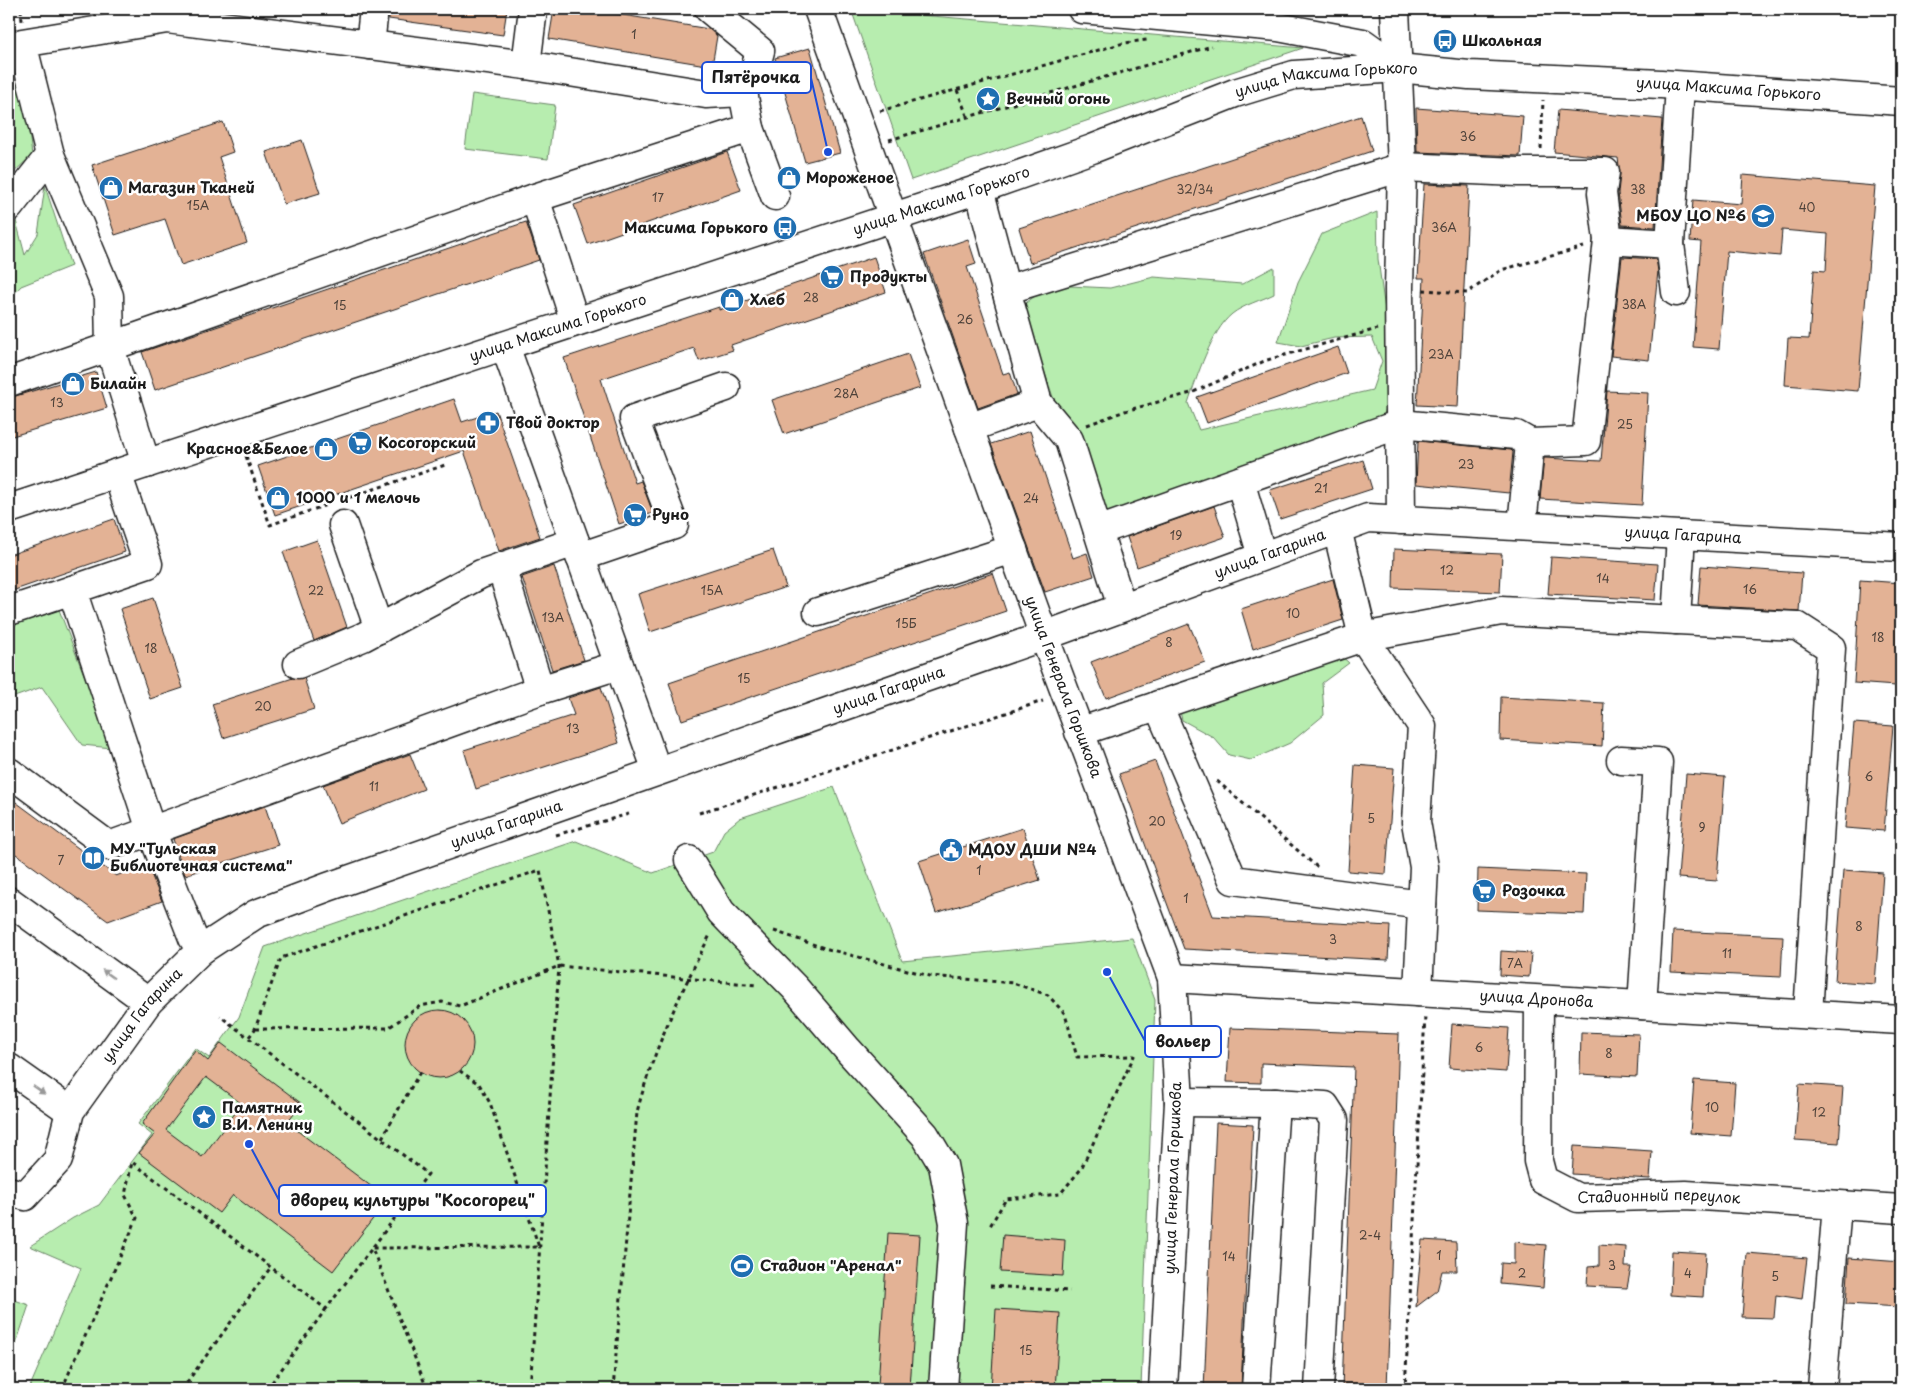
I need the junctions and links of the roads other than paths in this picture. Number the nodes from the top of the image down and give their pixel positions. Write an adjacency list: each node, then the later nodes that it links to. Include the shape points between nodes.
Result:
1 (374, 9): 7 (street)
2 (533, 9): 8 (street)
3 (709, 9): 11 (street, via 760,51 754,73)
4 (818, 9): 20 (street, улица Генерала Горшкова)
5 (1082, 9): 9 (street, via 1278,27 1363,43)
6 (1395, 9): 9 (street)
7 (370, 45): 8 (street); 14 (street, via 166,19 22,43)
8 (526, 65): 11 (street, via 706,94)
9 (1398, 68): 10 (street, улица Максима Горького); 15 (street); 16 (street, улица Максима Горького, via 1294,75 1236,93)
10 (1680, 86): 12 (street, улица Максима Горького); 22 (street)
11 (743, 92): 13 (street)
12 (1901, 101)
13 (750, 128): 17 (street); 18 (street)
14 (50, 155): 19 (street); 27 (street, via 109,296)
15 (1402, 167): 21 (street, via 1605,172 1602,193); 23 (street); 31 (street)
16 (979, 189): 20 (street, улица Максима Горького); 23 (street)
17 (776, 196)
18 (535, 198): 25 (street); 27 (street)
19 (9, 207)
20 (892, 217): 25 (street, улица Максима Горького); 32 (street, улица Генерала Горшкова)
21 (1608, 240): 22 (street); 33 (street, via 1586,441)
22 (1670, 244): 24 (street)
23 (1006, 290): 30 (street)
24 (1676, 292)
25 (576, 322): 26 (street, улица Максима Горького)
26 (505, 346): 34 (street, улица Максима Горького); 45 (street)
27 (110, 348): 28 (street); 34 (street)
28 (9, 382)
29 (726, 387): 45 (street, via 634,419 674,525)
30 (1038, 403): 32 (street); 42 (street, via 1069,440)
31 (1400, 424): 33 (street, via 1516,435); 36 (street); 38 (street)
32 (968, 428): 46 (street, улица Генерала Горшкова)
33 (1530, 443): 40 (street)
34 (146, 464): 35 (street, улица Максима Горького)
35 (117, 473): 37 (street, улица Максима Горького); 49 (street, via 148,564)
36 (1240, 481): 42 (street); 47 (street)
37 (9, 509)
38 (1401, 520): 40 (street, улица Гагарина); 41 (street, улица Гагарина, via 1368,518)
39 (343, 525): 54 (street)
40 (1522, 526): 43 (street, улица Гагарина)
41 (1337, 529): 47 (street, улица Гагарина); 56 (street)
42 (1098, 532): 50 (street)
43 (1681, 535): 44 (street, улица Гагарина); 53 (street)
44 (1901, 547)
45 (578, 549): 48 (street); 58 (street)
46 (1013, 549): 52 (street); 55 (street, улица Генерала Горшкова)
47 (1262, 556): 50 (street, улица Гагарина)
48 (501, 567): 54 (street, via 480,574); 59 (street)
49 (72, 590): 51 (street); 65 (street)
50 (1122, 607): 55 (street, улица Гагарина)
51 (9, 611)
52 (818, 612)
53 (1676, 620): 56 (street, via 1501,611); 75 (street, via 1797,626 1831,648)
54 (379, 629): 57 (street)
55 (1044, 636): 61 (street, улица Генерала Горшкова); 63 (street, улица Гагарина)
56 (1363, 637): 60 (street); 68 (street, via 1422,726 1416,822 1424,867)
57 (298, 664)
58 (619, 665): 59 (street); 63 (street)
59 (540, 690): 65 (street)
60 (1158, 705): 61 (street); 68 (street, via 1234,880)
61 (1079, 732): 70 (street, улица Генерала Горшкова)
62 (1622, 760): 74 (street, via 1658,762)
63 (657, 771): 69 (street, улица Гагарина, via 256,914)
64 (9, 772): 65 (street, via 109,846)
65 (151, 830): 69 (street, via 193,938)
66 (689, 860): 84 (street, via 721,912 795,988 925,1135 943,1165 954,1223)
67 (9, 901): 73 (street, one-way to 67)
68 (1422, 905): 71 (street)
69 (201, 950): 73 (street, улица Гагарина)
70 (1172, 978): 71 (street, улица Дронова); 78 (street, улица Генерала Горшкова)
71 (1422, 992): 72 (street, улица Дронова)
72 (1539, 1000): 74 (street, улица Дронова); 82 (street, Стадионный переулок, via 1538,1162 1543,1180 1578,1198 1686,1195)
73 (148, 1002): 80 (street, улица Гагарина)
74 (1642, 1005): 75 (street, улица Дронова)
75 (1808, 1014): 76 (street, улица Дронова)
76 (1901, 1020)
77 (9, 1068): 80 (street, one-way to 80)
78 (1179, 1102): 79 (street); 85 (street, улица Генерала Горшкова)
79 (1275, 1103): 86 (street); 87 (street, via 1325,1106 1334,1120)
80 (70, 1111): 81 (street, улица Гагарина, via 58,1160)
81 (17, 1193)
82 (1837, 1206): 83 (street, Стадионный переулок); 88 (street)
83 (1901, 1209)
84 (943, 1389)
85 (1163, 1389)
86 (1256, 1389)
87 (1319, 1389)
88 (1822, 1389)

